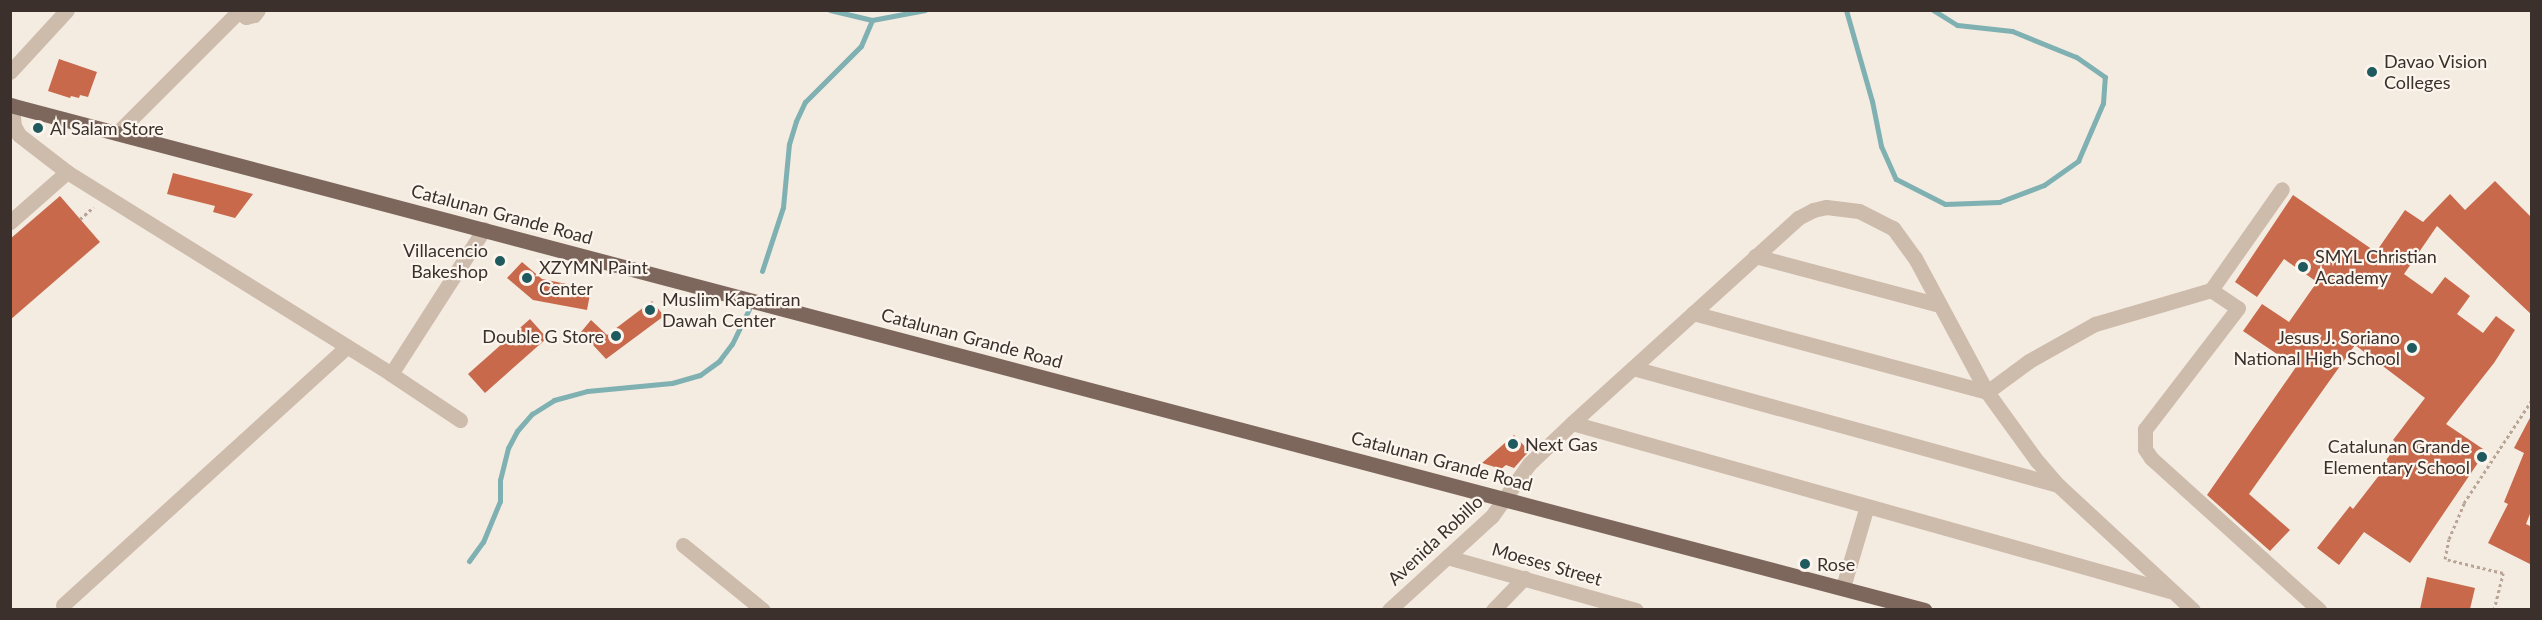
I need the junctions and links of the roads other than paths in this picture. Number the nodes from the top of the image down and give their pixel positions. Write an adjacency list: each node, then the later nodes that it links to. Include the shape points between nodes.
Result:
1 (67, 10): 4 (street)
2 (258, 10): 3 (street, via 250,16)
3 (237, 11): 6 (street)
4 (10, 72)
5 (11, 105): 6 (main road, Catalunan Grande Road); 7 (street, via 19,135)
6 (117, 133): 10 (main road, Catalunan Grande Road)
7 (67, 172): 9 (street); 15 (street)
8 (2282, 189): 12 (street)
9 (10, 222)
10 (484, 229): 17 (street); 22 (main road, Catalunan Grande Road)
11 (1755, 256): 13 (street); 13 (street, Avenida Robillo, via 1798,218 1813,210 1843,207 1859,211 1893,228); 14 (street, Avenida Robillo)
12 (2211, 290): 18 (street, via 2095,324 2039,355); 37 (street, via 2238,308 2145,429 2145,448 2151,458)
13 (1940, 305): 18 (street, Avenida Robillo)
14 (1693, 313): 16 (street, Avenida Robillo); 18 (street)
15 (347, 347): 17 (street); 29 (street)
16 (1633, 368): 20 (street, Avenida Robillo); 21 (street)
17 (391, 374): 19 (street)
18 (1987, 392): 21 (street, Avenida Robillo)
19 (460, 420)
20 (1572, 423): 22 (street, Avenida Robillo, via 1529,464); 23 (street)
21 (2058, 485): 28 (street, Avenida Robillo)
22 (1506, 498): 25 (street, Avenida Robillo); 27 (main road, Catalunan Grande Road)
23 (1867, 506): 27 (street); 28 (street)
24 (682, 545): 31 (street)
25 (1447, 557): 26 (street, Moeses Street); 32 (street, Avenida Robillo)
26 (1524, 578): 30 (street, Moeses Street); 33 (street)
27 (1843, 587): 35 (main road, Catalunan Grande Road)
28 (2175, 592): 36 (street, Avenida Robillo)
29 (63, 605)
30 (1608, 606): 34 (street, Moeses Street)
31 (763, 609)
32 (1389, 609)
33 (1493, 609)
34 (1636, 609)
35 (1924, 609)
36 (2193, 609)
37 (2319, 609)

